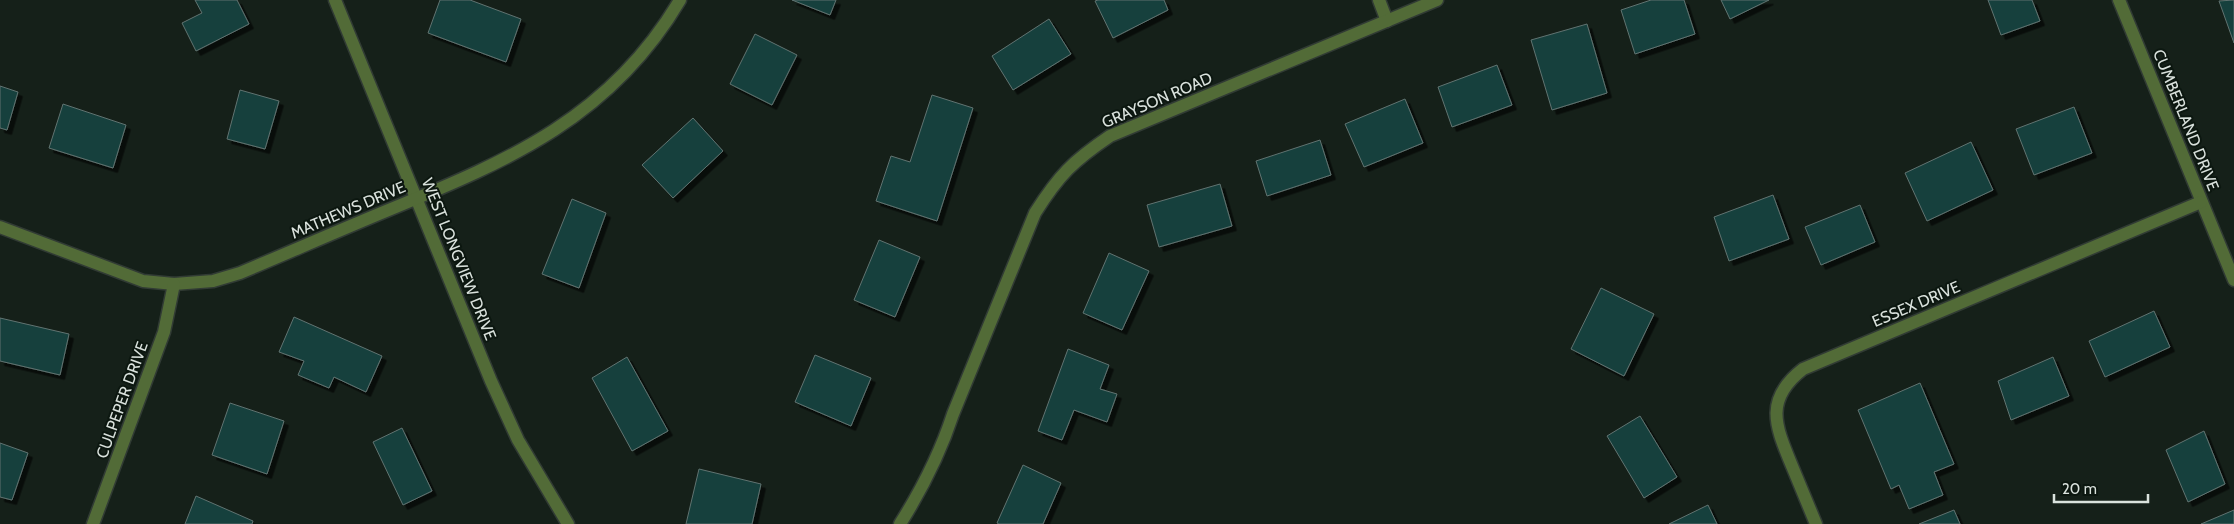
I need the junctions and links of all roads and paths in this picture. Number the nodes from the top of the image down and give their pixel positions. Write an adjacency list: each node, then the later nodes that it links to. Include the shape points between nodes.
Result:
1 (335, 0): 7 (street, WEST LONGVIEW DRIVE)
2 (680, 0): 7 (street, MATHEWS DRIVE, via 652,42 627,71 584,111 518,153)
3 (1379, 0): 6 (street)
4 (1437, 0): 6 (street, GRAYSON ROAD)
5 (2119, 0): 8 (street, CUMBERLAND DRIVE)
6 (1388, 21): 14 (street, GRAYSON ROAD, via 1110,136 1079,156 1054,183 1035,213 944,444 922,490)
7 (416, 199): 11 (street, MATHEWS DRIVE, via 240,273 213,281); 13 (street, WEST LONGVIEW DRIVE, via 518,440)
8 (2201, 202): 10 (street, CUMBERLAND DRIVE); 15 (street, ESSEX DRIVE, via 1803,369 1793,377 1783,389 1776,408 1777,428)
9 (0, 227): 11 (street, MATHEWS DRIVE, via 144,281)
10 (2234, 280)
11 (174, 284): 12 (street, CULPEPER DRIVE, via 160,342)
12 (93, 524)
13 (568, 524)
14 (900, 524)
15 (1816, 524)

